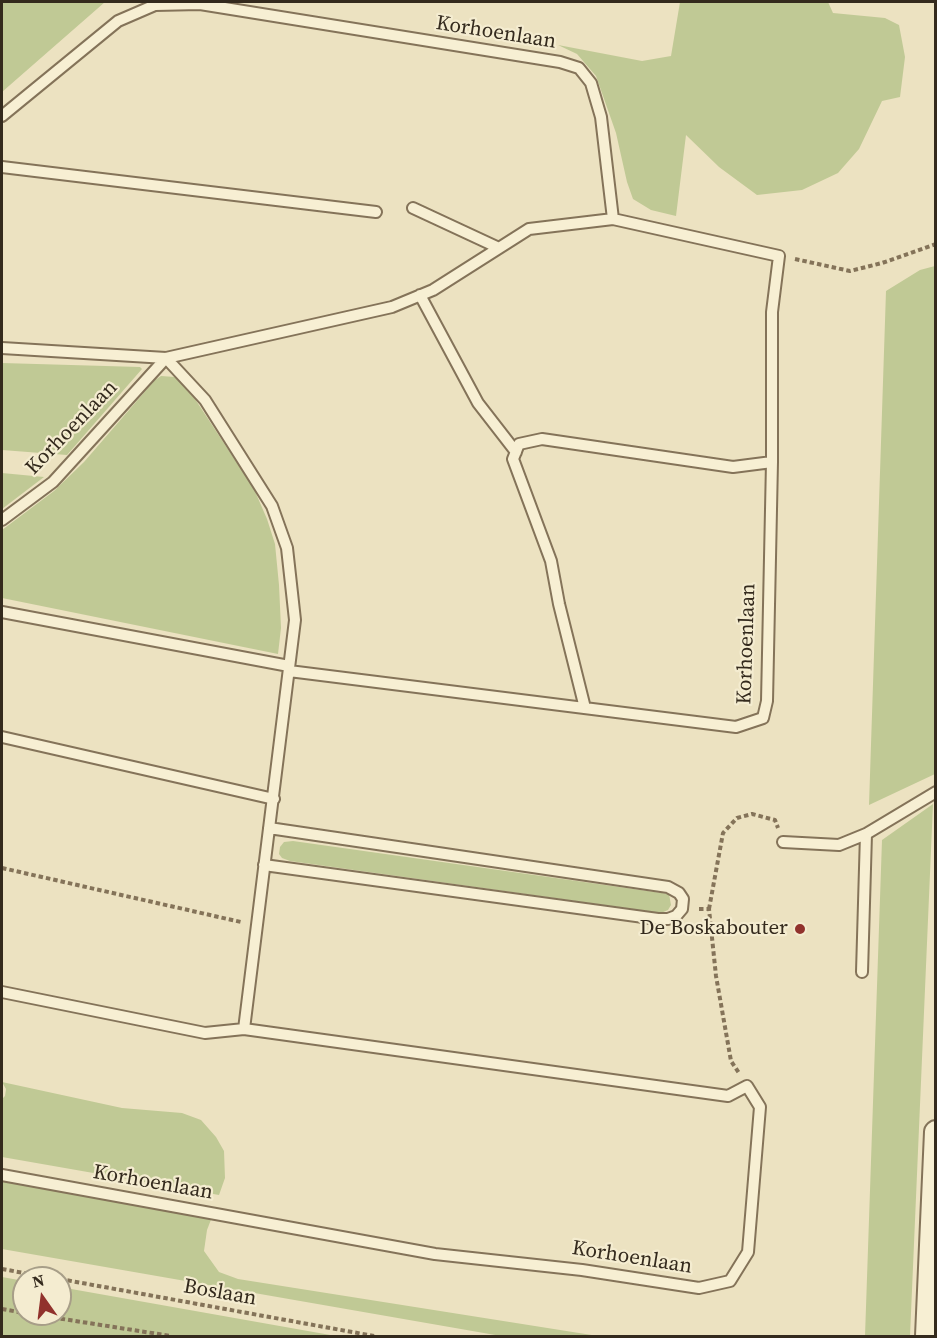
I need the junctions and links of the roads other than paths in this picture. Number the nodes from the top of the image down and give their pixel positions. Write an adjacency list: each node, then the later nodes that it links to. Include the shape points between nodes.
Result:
1 (2, 116): 5 (lane, Korhoenlaan, via 118,21 155,5 200,4 560,62 579,68 591,83 601,117)
2 (2, 167): 4 (lane)
3 (413, 208): 6 (lane)
4 (376, 212)
5 (613, 219): 6 (lane, Korhoenlaan, via 529,229); 11 (lane, Korhoenlaan, via 779,256 772,312)
6 (499, 248): 7 (lane, Korhoenlaan)
7 (420, 296): 9 (lane, Korhoenlaan, via 392,307); 10 (lane, via 478,404)
8 (2, 348): 9 (lane, Korhoenlaan)
9 (166, 358): 12 (lane, Korhoenlaan, via 52,482); 14 (lane, via 205,400 272,506 287,548 295,620)
10 (516, 452): 11 (lane, via 519,444 542,439 733,467); 15 (lane, via 513,459 551,561)
11 (772, 462): 15 (lane, Korhoenlaan, via 767,700 763,718 736,727)
12 (2, 520)
13 (2, 612): 14 (lane, Korhoenlaan)
14 (289, 668): 15 (lane, Korhoenlaan); 18 (lane)
15 (585, 708)
16 (2, 737): 18 (lane)
17 (936, 792): 20 (lane)
18 (274, 799): 19 (lane)
19 (270, 828): 22 (lane); 22 (lane, via 668,887 683,899 682,909 669,919 657,919)
20 (866, 834): 21 (lane, via 839,845); 23 (lane)
21 (783, 842)
22 (264, 865): 25 (lane)
23 (862, 972)
24 (2, 992): 25 (lane, via 205,1033)
25 (243, 1029): 27 (lane, Korhoenlaan, via 728,1096 747,1086 760,1107 748,1252 730,1281 699,1288 435,1254)
26 (936, 1132): 28 (street)
27 (2, 1175)
28 (934, 1219): 29 (street)
29 (927, 1336)

